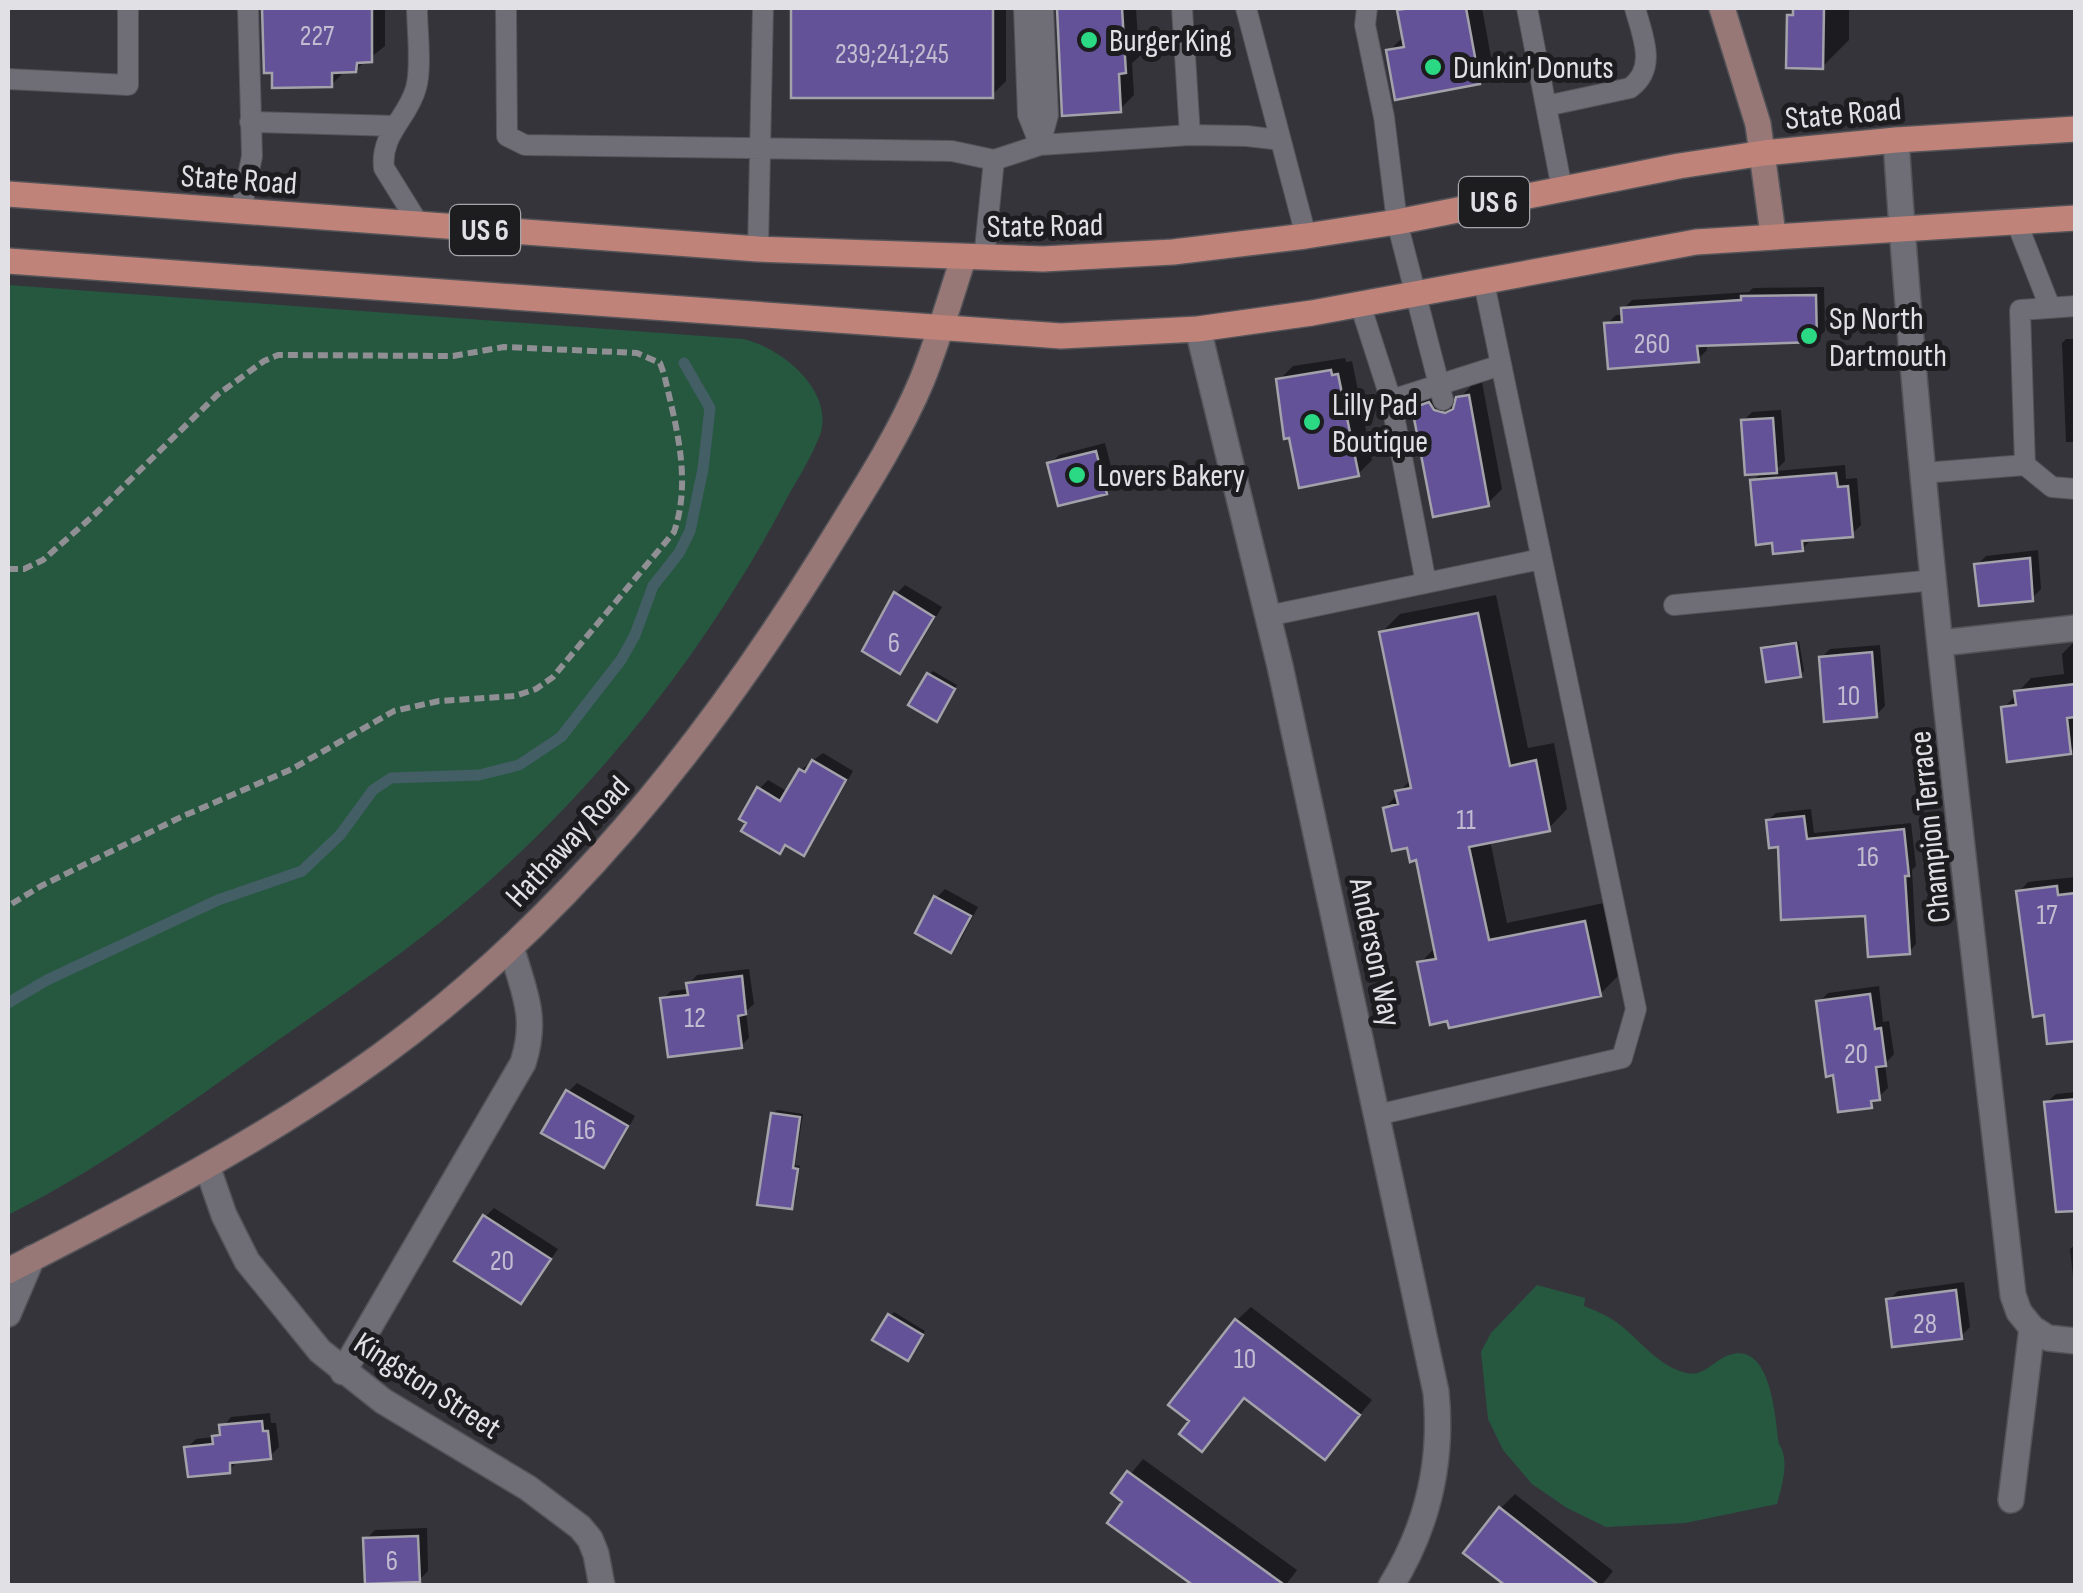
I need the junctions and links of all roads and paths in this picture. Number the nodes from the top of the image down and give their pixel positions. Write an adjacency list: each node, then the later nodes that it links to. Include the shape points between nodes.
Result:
1 (128, 8): 14 (lane, via 128,85)
2 (248, 8): 16 (lane)
3 (416, 8): 17 (lane, via 417,87)
4 (506, 8): 23 (lane, via 507,136 525,145)
5 (763, 8): 23 (lane)
6 (1024, 8): 22 (lane, via 1028,115)
7 (1043, 8): 22 (lane, via 1048,114)
8 (1182, 8): 19 (lane)
9 (1246, 8): 20 (lane)
10 (1367, 8): 31 (lane)
11 (1528, 8): 15 (lane)
12 (1635, 8): 15 (lane, via 1647,57 1638,83)
13 (1722, 8): 24 (main road)
14 (8, 78)
15 (1546, 106): 26 (lane)
16 (250, 122): 17 (lane); 28 (lane, via 252,156)
17 (396, 126): 32 (lane, via 385,142 384,168)
18 (2076, 128): 21 (main road, State Road / US 6)
19 (1190, 135): 20 (lane); 22 (lane)
20 (1280, 140): 35 (lane)
21 (1896, 140): 24 (main road, State Road / US 6); 33 (street, Champion Terrace)
22 (1040, 146): 25 (lane)
23 (761, 150): 25 (lane, via 952,151); 36 (lane)
24 (1764, 154): 26 (main road, State Road / US 6); 34 (main road)
25 (994, 160): 37 (lane)
26 (1562, 189): 31 (main road, State Road / US 6)
27 (8, 194): 28 (main road, State Road / US 6)
28 (241, 211): 32 (main road, State Road / US 6)
29 (2076, 218): 30 (main road, US 6)
30 (2016, 221): 33 (main road, US 6); 43 (lane)
31 (1397, 222): 35 (main road, State Road / US 6); 40 (lane)
32 (420, 226): 36 (main road, State Road / US 6)
33 (1902, 227): 34 (main road, US 6); 50 (street, Champion Terrace)
34 (1773, 234): 39 (main road, US 6)
35 (1306, 236): 37 (main road, State Road / US 6, via 1112,256)
36 (758, 249): 37 (main road, State Road / US 6)
37 (974, 258): 44 (main road, Hathaway Road)
38 (8, 261): 44 (main road, US 6)
39 (1484, 282): 40 (main road, US 6); 46 (lane)
40 (1418, 294): 41 (main road, US 6); 47 (lane)
41 (1360, 304): 45 (main road, US 6); 48 (lane)
42 (2076, 306): 43 (lane)
43 (2050, 308): 49 (lane, via 2020,310)
44 (940, 328): 45 (main road, US 6, via 1061,336); 61 (main road, Hathaway Road, via 889,444 756,659 642,811)
45 (1198, 329): 57 (street, Anderson Way)
46 (1501, 365): 47 (lane); 52 (lane)
47 (1441, 392): 48 (lane)
48 (1390, 400): 55 (lane)
49 (2025, 465): 50 (lane); 51 (lane, via 2052,487)
50 (1923, 473): 54 (street, Champion Terrace)
51 (2076, 489)
52 (1540, 559): 55 (lane); 62 (lane, via 1636,1009 1627,1042 1622,1058)
53 (8, 569): 60 (path, via 43,560 218,395 278,355 452,356 504,346 637,353 660,363 664,374 682,470 674,532 553,676 524,695 394,711 292,769)
54 (1935, 580): 56 (lane); 59 (street, Champion Terrace)
55 (1426, 582): 57 (lane)
56 (1674, 605)
57 (1268, 616): 62 (street, Anderson Way)
58 (2076, 628): 59 (street)
59 (1941, 643): 67 (street, Champion Terrace, via 2013,1296)
60 (8, 906)
61 (511, 948): 63 (main road, Hathaway Road, via 380,1056); 69 (street, via 529,1008 531,1037 522,1063)
62 (1378, 1115): 72 (street, Anderson Way, via 1439,1422 1424,1521)
63 (207, 1166): 64 (main road, Hathaway Road); 69 (street, Kingston Street, via 247,1261 298,1328)
64 (32, 1258): 65 (main road, Hathaway Road); 66 (street)
65 (8, 1271)
66 (8, 1314)
67 (2032, 1328): 68 (street, via 2048,1338); 70 (street)
68 (2076, 1341)
69 (343, 1372): 71 (street, Kingston Street, via 580,1527 596,1554)
70 (2011, 1500)
71 (602, 1586)
72 (1390, 1586)

